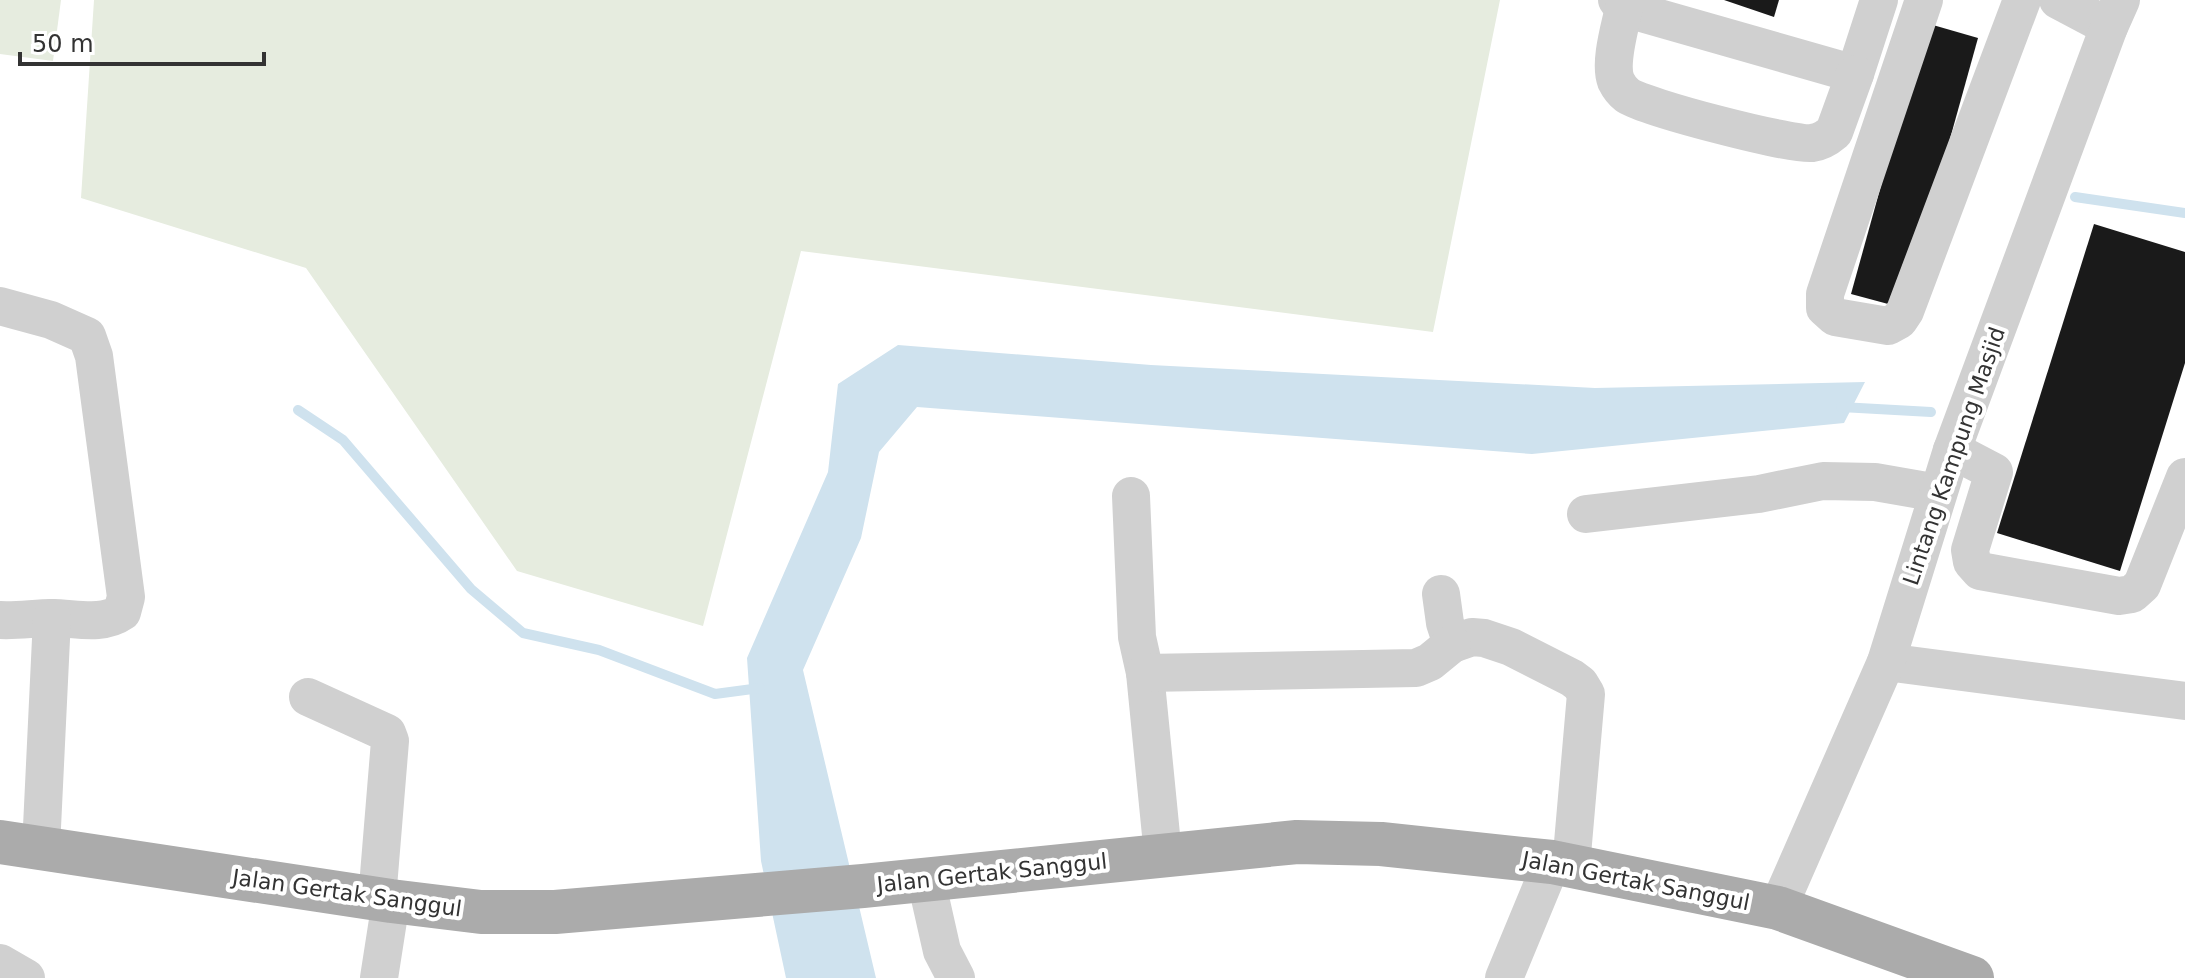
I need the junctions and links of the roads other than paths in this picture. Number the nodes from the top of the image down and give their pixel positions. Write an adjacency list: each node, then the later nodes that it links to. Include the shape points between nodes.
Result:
1 (1879, 0): 7 (street)
2 (1924, 0): 3 (street, via 1825,294 1825,308 1835,317 1888,326 1905,311)
3 (2022, 0)
4 (2058, 0): 6 (street)
5 (1620, 4): 7 (street); 7 (street, via 1616,83 1629,96 1666,110 1810,144 1834,132)
6 (2115, 13): 9 (street, Lintang Kampung Masjid)
7 (1855, 74)
8 (0, 306): 15 (street, via 87,336 94,356 126,597 115,617)
9 (1952, 450): 10 (street, via 1994,472 1970,550 1980,571 2119,596 2142,585); 11 (street, Lintang Kampung Masjid)
10 (2185, 477)
11 (1938, 493): 13 (street, via 1875,482 1823,481 1759,494); 18 (street, Lintang Kampung Masjid)
12 (1131, 496): 19 (street, via 1137,637)
13 (1586, 514)
14 (1441, 594): 17 (street)
15 (52, 618): 16 (street); 22 (street)
16 (0, 620)
17 (1452, 644): 19 (street, via 1416,668); 24 (street, via 1472,637 1511,647 1580,684 1586,694)
18 (1886, 662): 21 (street); 27 (street, Lintang Kampung Masjid)
19 (1145, 673): 23 (street)
20 (308, 697): 26 (street, via 387,733 390,741)
21 (2185, 701)
22 (20, 845): 26 (main road, Jalan Gertak Sanggul)
23 (1163, 855): 24 (main road, Jalan Gertak Sanggul, via 1297,842 1381,844); 25 (main road, Jalan Gertak Sanggul)
24 (1561, 864): 27 (main road, Jalan Gertak Sanggul); 32 (street)
25 (926, 880): 26 (main road, Jalan Gertak Sanggul, via 555,912 481,912); 31 (street, via 942,951)
26 (384, 900): 30 (street)
27 (1778, 908): 33 (main road, Jalan Gertak Sanggul)
28 (0, 963): 29 (street)
29 (26, 978)
30 (379, 978)
31 (956, 978)
32 (1504, 978)
33 (1972, 978)

